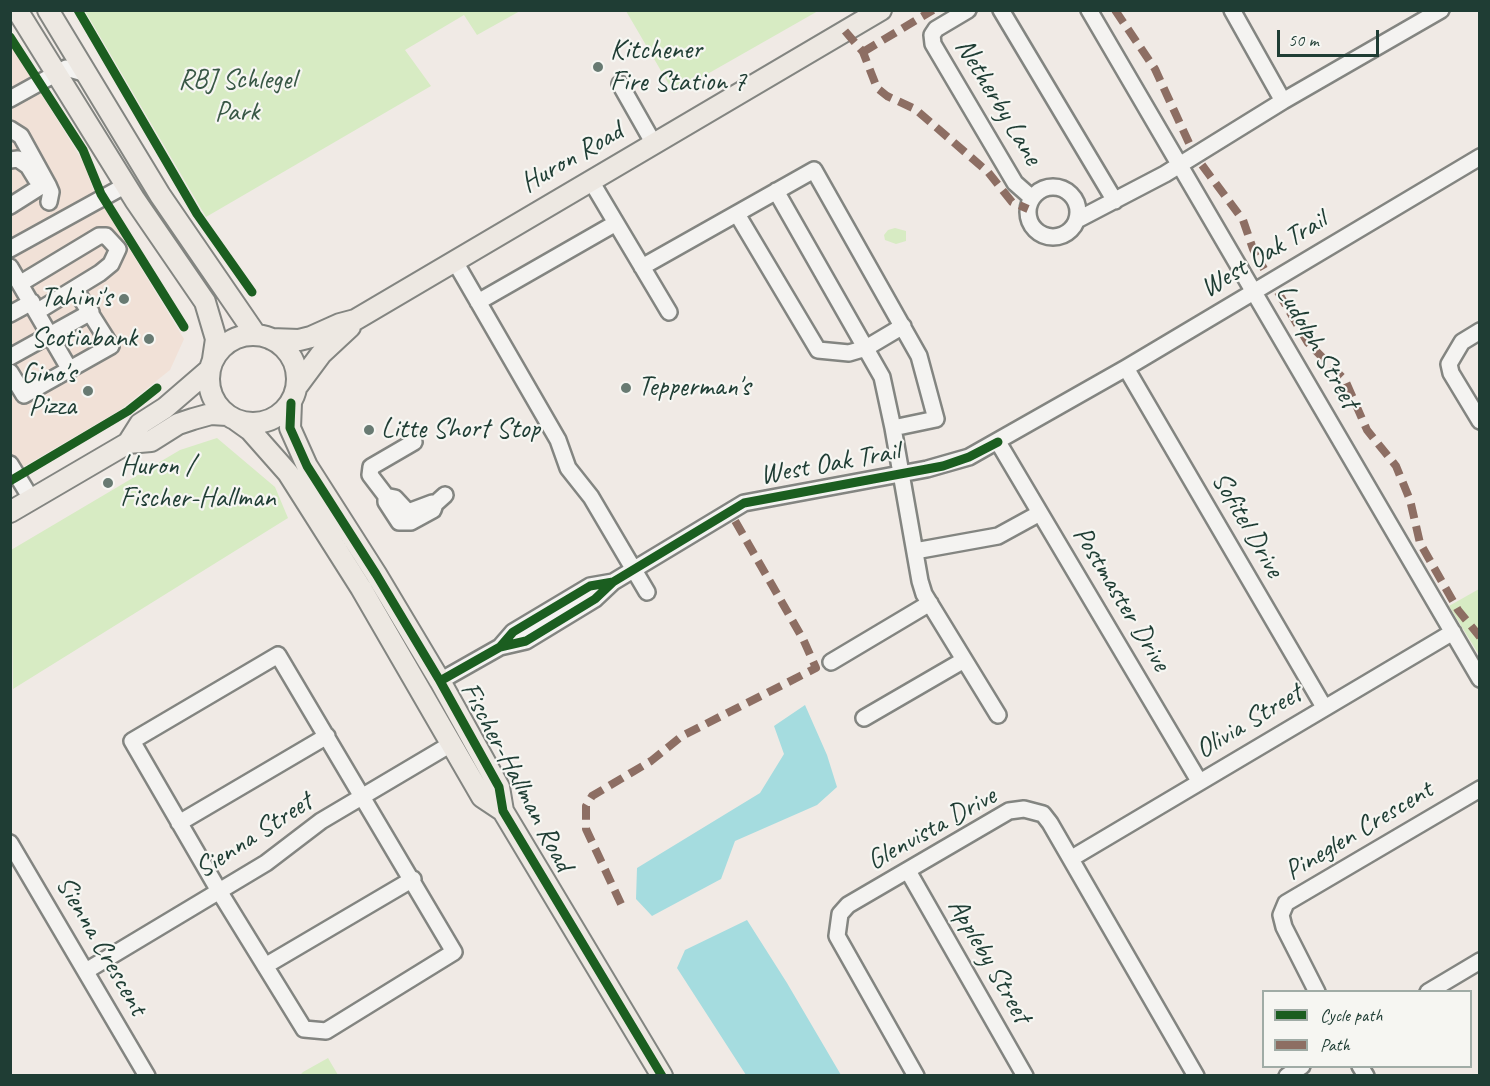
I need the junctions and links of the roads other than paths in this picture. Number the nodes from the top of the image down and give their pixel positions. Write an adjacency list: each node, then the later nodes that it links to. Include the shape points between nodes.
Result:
1 (17, 10): 9 (main road)
2 (48, 10): 10 (main road)
3 (881, 10): 15 (main road, Huron Road)
4 (968, 10): 23 (street, Netherby Lane, via 936,29 933,44 1015,183)
5 (1001, 10): 24 (street, Netherby Lane)
6 (1089, 10): 18 (street, Ludolph Street)
7 (1232, 10): 13 (street)
8 (1441, 10): 13 (street)
9 (55, 73): 10 (street, via 66,68); 12 (street); 20 (main road)
10 (87, 74): 47 (main road, via 160,195)
11 (620, 84): 15 (street)
12 (10, 99)
13 (1283, 101): 18 (street)
14 (10, 129): 25 (street, via 21,136 48,185)
15 (654, 144): 19 (main road, Huron Road)
16 (1479, 157): 37 (street, West Oak Trail)
17 (10, 160): 21 (street, via 18,159 28,166)
18 (1179, 165): 24 (street); 37 (street, Ludolph Street)
19 (591, 181): 30 (street); 32 (main road, Huron Road)
20 (126, 185): 29 (street); 50 (main road, via 205,302 216,339)
21 (40, 187): 25 (street); 26 (street)
22 (776, 191): 27 (street); 44 (street, via 814,170); 48 (street)
23 (1032, 198): 28 (street, via 1045,188 1062,189 1075,200); 28 (street, via 1029,217 1032,225 1045,235 1062,235)
24 (1115, 201): 28 (street)
25 (49, 202): 29 (street)
26 (10, 206)
27 (737, 214): 34 (street); 48 (street, via 818,350 849,353)
28 (1077, 220)
29 (60, 221): 31 (street)
30 (616, 223): 34 (street); 38 (street)
31 (10, 249)
32 (454, 260): 38 (street); 43 (main road, Huron Road)
33 (10, 267): 35 (street)
34 (642, 267): 41 (street)
35 (21, 283): 36 (street, via 82,244 106,236 118,249 117,256); 39 (street)
36 (75, 289): 39 (street); 40 (street)
37 (1254, 290): 51 (street, West Oak Trail); 71 (street, Ludolph Street)
38 (478, 302): 68 (street, via 558,440 568,468 591,497)
39 (35, 306): 42 (street); 46 (street)
40 (91, 312): 46 (street); 52 (street, via 111,346)
41 (669, 312)
42 (10, 314)
43 (354, 320): 47 (main road, Huron Road, via 311,337); 54 (main road, Huron Road, via 346,333 321,354)
44 (903, 326): 48 (street); 57 (street, via 919,356 936,419)
45 (1479, 331): 56 (street, via 1462,342 1449,363)
46 (51, 334): 49 (street); 52 (street)
47 (264, 337): 50 (main road, via 231,340); 54 (main road, via 284,348 294,361)
48 (866, 348): 57 (street, via 882,377)
49 (10, 357)
50 (211, 364): 55 (main road, via 209,387 215,403); 60 (main road, via 165,408 140,424)
51 (1126, 368): 59 (street, West Oak Trail); 77 (street, Sofitel Drive)
52 (70, 370): 53 (street, via 24,395)
53 (10, 372)
54 (294, 394): 55 (main road, via 274,418 262,423); 76 (main road, Fischer-Hallman Road, via 290,428 302,457)
55 (231, 418): 60 (main road, via 211,414 178,424 150,441); 72 (main road, Fischer-Hallman Road, via 257,436 288,473)
56 (1479, 421)
57 (893, 428): 62 (street)
58 (414, 442): 63 (street, via 371,467 370,475 386,496 395,498 408,512)
59 (998, 442): 62 (street, West Oak Trail, via 956,462); 66 (street, Postmaster Drive)
60 (128, 443): 64 (main road)
61 (10, 464): 64 (street)
62 (901, 474): 67 (street); 68 (street, West Oak Trail, via 744,503)
63 (440, 499)
64 (32, 500): 65 (main road)
65 (10, 512)
66 (1040, 513): 67 (street, via 998,536); 82 (street, Postmaster Drive)
67 (915, 551): 70 (street, via 920,581)
68 (633, 570): 69 (street); 76 (street, West Oak Trail, via 613,582 590,586 513,632 500,647)
69 (647, 592)
70 (930, 603): 73 (street); 74 (street)
71 (1452, 632): 75 (street, Ludolph Street); 77 (street, Olivia Street)
72 (400, 653): 76 (main road, via 416,657 426,675); 81 (main road, Fischer-Hallman Road)
73 (964, 660): 78 (street); 79 (street)
74 (831, 662)
75 (1479, 679)
76 (440, 681): 85 (main road, Fischer-Hallman Road, via 499,787)
77 (1324, 707): 82 (street, Olivia Street)
78 (998, 715)
79 (864, 718)
80 (327, 736): 84 (street); 86 (street); 86 (street, via 278,655 132,741)
81 (451, 744): 84 (street, Sienna Street); 85 (main road, Fischer-Hallman Road, via 482,797)
82 (1199, 782): 88 (street, Olivia Street)
83 (1479, 789): 95 (street, Pineglen Crescent, via 1286,903 1281,915 1284,927)
84 (364, 796): 90 (street); 91 (street, Sienna Street)
85 (503, 811): 98 (main road, Fischer-Hallman Road)
86 (179, 823): 91 (street)
87 (10, 843): 94 (street, Sienna Crescent)
88 (1072, 858): 89 (street, Glenvista Drive, via 1043,814 1024,808 1009,811); 101 (street, Glenvista Drive)
89 (908, 871): 99 (street, Glenvista Drive, via 848,905 840,914 837,936); 100 (street, Appleby Street)
90 (412, 879): 93 (street); 93 (street, via 454,952 326,1031 304,1029)
91 (219, 891): 93 (street); 94 (street, Sienna Street)
92 (1479, 961): 96 (street)
93 (265, 966)
94 (86, 971): 97 (street, Sienna Crescent)
95 (1316, 990)
96 (1431, 990)
97 (147, 1076)
98 (662, 1076)
99 (916, 1076)
100 (1025, 1076)
101 (1196, 1076)

